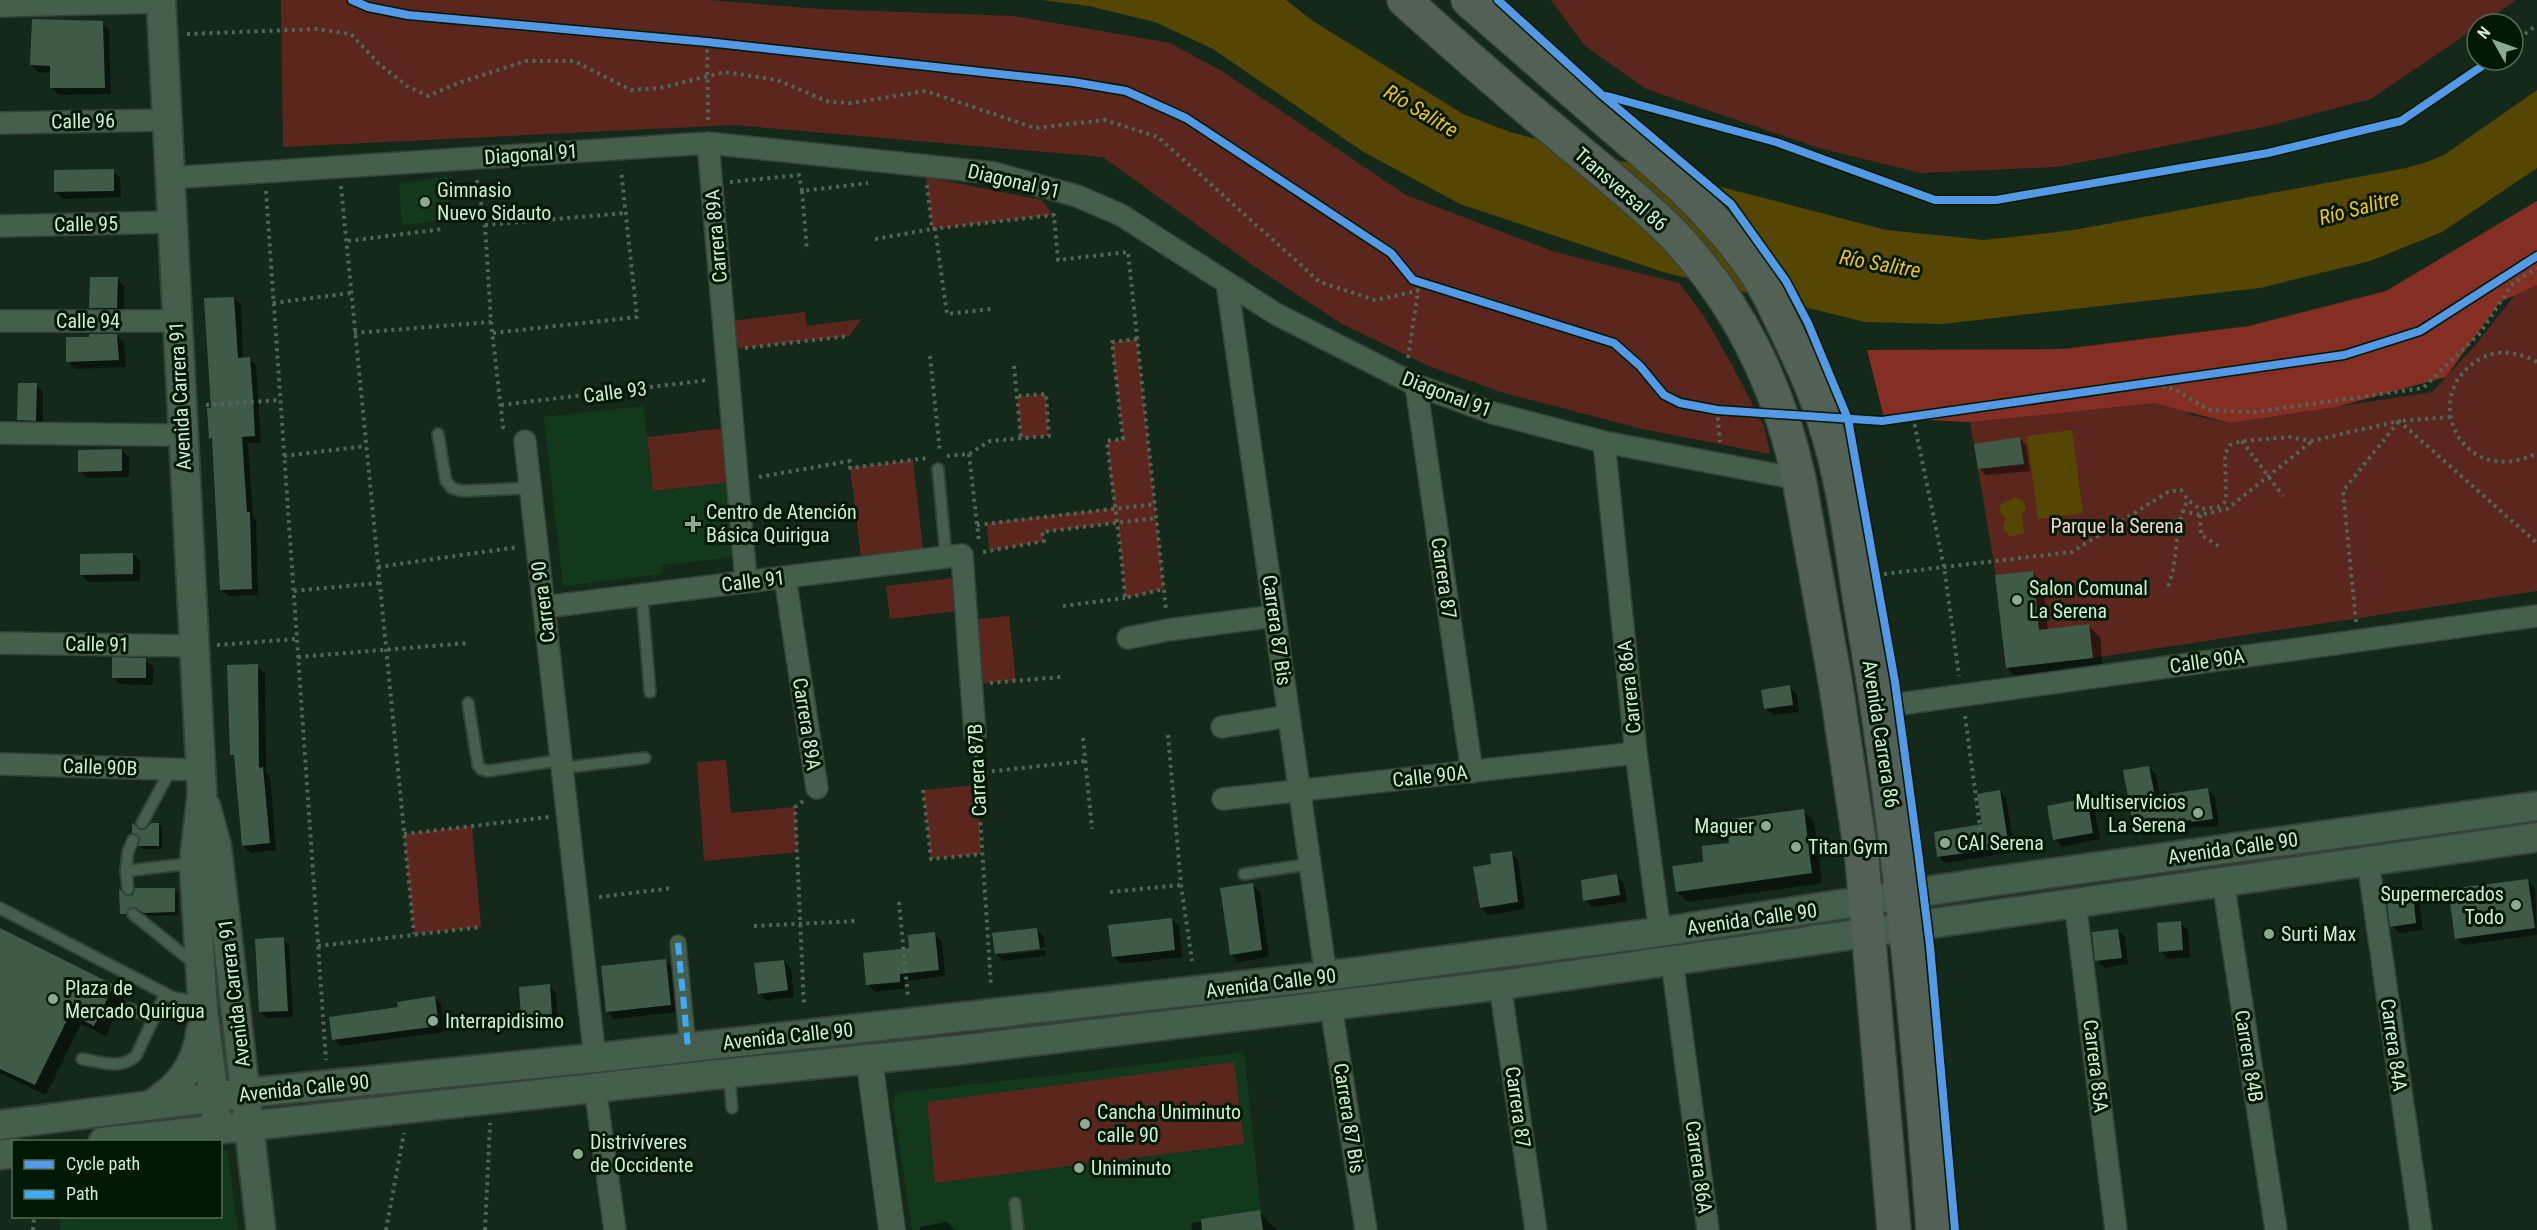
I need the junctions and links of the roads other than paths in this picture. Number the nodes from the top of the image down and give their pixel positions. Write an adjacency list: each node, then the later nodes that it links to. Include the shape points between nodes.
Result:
1 (1404, 0): 16 (main road, Transversal 86, via 1671,232 1698,262 1741,324 1758,355)
2 (1468, 0): 15 (main road, Transversal 86, via 1689,193 1734,242 1775,308)
3 (161, 1): 4 (street); 5 (main road, Avenida Carrera 91)
4 (0, 6)
5 (166, 120): 6 (street, Calle 96); 8 (main road, Avenida Carrera 91)
6 (0, 123)
7 (708, 143): 8 (street, Diagonal 91); 11 (street, Diagonal 91, via 994,173 1077,196 1121,215); 27 (street, Carrera 89A)
8 (169, 178): 9 (main road, Avenida Carrera 91)
9 (171, 222): 10 (street, Calle 95); 13 (main road, Avenida Carrera 91)
10 (0, 226)
11 (1227, 284): 14 (street, Diagonal 91, via 1276,314); 30 (street, Carrera 87 Bis)
12 (0, 321): 13 (street, Calle 94)
13 (177, 321): 34 (main road, Avenida Carrera 91)
14 (1411, 382): 21 (street, Diagonal 91, via 1493,413); 46 (street, Carrera 87)
15 (1824, 420): 37 (main road, Avenida Carrera 86, via 1839,480)
16 (1784, 422): 23 (main road, Avenida Carrera 86)
17 (0, 433): 19 (street)
18 (438, 434): 24 (lane, via 446,481 452,488)
19 (166, 435)
20 (525, 441): 24 (street, Carrera 90)
21 (1604, 442): 23 (street, Diagonal 91); 41 (street, Carrera 86A)
22 (938, 469): 25 (lane, Carrera 87B)
23 (1798, 479): 66 (main road, Avenida Carrera 86, via 1849,762)
24 (531, 488): 29 (street, Carrera 90)
25 (954, 556): 26 (street, Calle 91); 40 (street, Carrera 87B)
26 (785, 577): 27 (street, Calle 91); 48 (street, Carrera 89A)
27 (746, 580): 28 (street, Calle 91)
28 (642, 596): 29 (street, Calle 91); 35 (lane)
29 (544, 607): 44 (street, Carrera 90)
30 (1275, 616): 32 (street); 38 (street, Carrera 87 Bis)
31 (2537, 616): 37 (street, Calle 90A)
32 (1128, 638)
33 (0, 643): 34 (street, Calle 91)
34 (202, 646): 47 (main road, Avenida Carrera 91)
35 (650, 692)
36 (468, 704): 44 (lane, via 481,769)
37 (1878, 706): 64 (main road, Avenida Carrera 86)
38 (1289, 716): 39 (street); 49 (street, Carrera 87 Bis)
39 (1222, 727)
40 (975, 735)
41 (1636, 753): 46 (street, Calle 90A); 67 (street, Carrera 86A)
42 (645, 758): 44 (lane)
43 (0, 764): 45 (street, Calle 90B)
44 (562, 764): 79 (street, Carrera 90)
45 (171, 769): 47 (street, Calle 90B); 52 (lane)
46 (1472, 772): 49 (street, Calle 90A)
47 (201, 781): 56 (main road, Avenida Carrera 91); 84 (main road, Avenida Carrera 91, via 217,848)
48 (817, 788)
49 (1300, 791): 50 (street, Calle 90A); 57 (street, Carrera 87 Bis)
50 (1223, 799)
51 (2537, 806): 64 (main road, Avenida Calle 90)
52 (142, 823)
53 (2537, 837): 55 (main road, Avenida Calle 90)
54 (133, 840): 58 (lane)
55 (2368, 861): 60 (main road, Avenida Calle 90); 104 (street, Carrera 84A)
56 (194, 863): 58 (lane); 70 (main road, Avenida Carrera 91)
57 (1310, 864): 59 (lane); 71 (street, Carrera 87 Bis)
58 (126, 871): 61 (lane)
59 (1244, 874)
60 (2223, 881): 62 (main road, Avenida Calle 90); 103 (street, Carrera 84B)
61 (128, 889)
62 (2075, 902): 64 (main road, Avenida Calle 90); 102 (street, Carrera 85A)
63 (0, 908): 73 (lane)
64 (1906, 911): 66 (main road, Avenida Calle 90); 101 (main road, Avenida Carrera 86)
65 (133, 914): 70 (lane)
66 (1867, 917): 67 (main road, Avenida Calle 90); 69 (main road, Avenida Calle 90); 100 (main road, Avenida Carrera 86)
67 (1660, 932): 71 (main road, Avenida Calle 90)
68 (678, 943): 78 (street)
69 (1672, 961): 72 (main road, Avenida Calle 90); 99 (street, Carrera 86A)
70 (201, 968): 75 (main road, Avenida Carrera 91)
71 (1326, 976): 78 (main road, Avenida Calle 90)
72 (1500, 985): 74 (main road, Avenida Calle 90); 98 (street, Carrera 87)
73 (165, 993): 75 (lane); 77 (lane)
74 (1331, 1006): 80 (main road, Avenida Calle 90); 97 (street, Carrera 87 Bis)
75 (203, 1007): 85 (main road, Avenida Carrera 91); 86 (main road, via 199,1046 187,1073 176,1087)
76 (130, 1009): 77 (lane)
77 (154, 1018): 81 (lane, via 136,1056 129,1062 120,1065)
78 (688, 1047): 79 (main road, Avenida Calle 90)
79 (595, 1058): 84 (main road, Avenida Calle 90)
80 (869, 1058): 82 (main road, Avenida Calle 90); 95 (street)
81 (82, 1059)
82 (729, 1073): 83 (main road, Avenida Calle 90); 87 (lane)
83 (595, 1088): 88 (main road, Avenida Calle 90); 94 (street)
84 (246, 1093): 85 (main road, Avenida Calle 90); 88 (main road, Avenida Carrera 91)
85 (214, 1097): 86 (main road, Avenida Calle 90); 90 (main road, Avenida Carrera 91)
86 (147, 1107): 89 (main road, Avenida Calle 90)
87 (732, 1108)
88 (249, 1124): 90 (main road, Avenida Calle 90); 93 (main road, Avenida Carrera 91)
89 (0, 1125)
90 (217, 1128): 91 (main road, Avenida Calle 90)
91 (119, 1140)
92 (1016, 1203): 96 (lane)
93 (261, 1230)
94 (615, 1230)
95 (892, 1230)
96 (1018, 1230)
97 (1366, 1230)
98 (1536, 1230)
99 (1708, 1230)
100 (1894, 1230)
101 (1933, 1230)
102 (2116, 1230)
103 (2276, 1230)
104 (2421, 1230)

